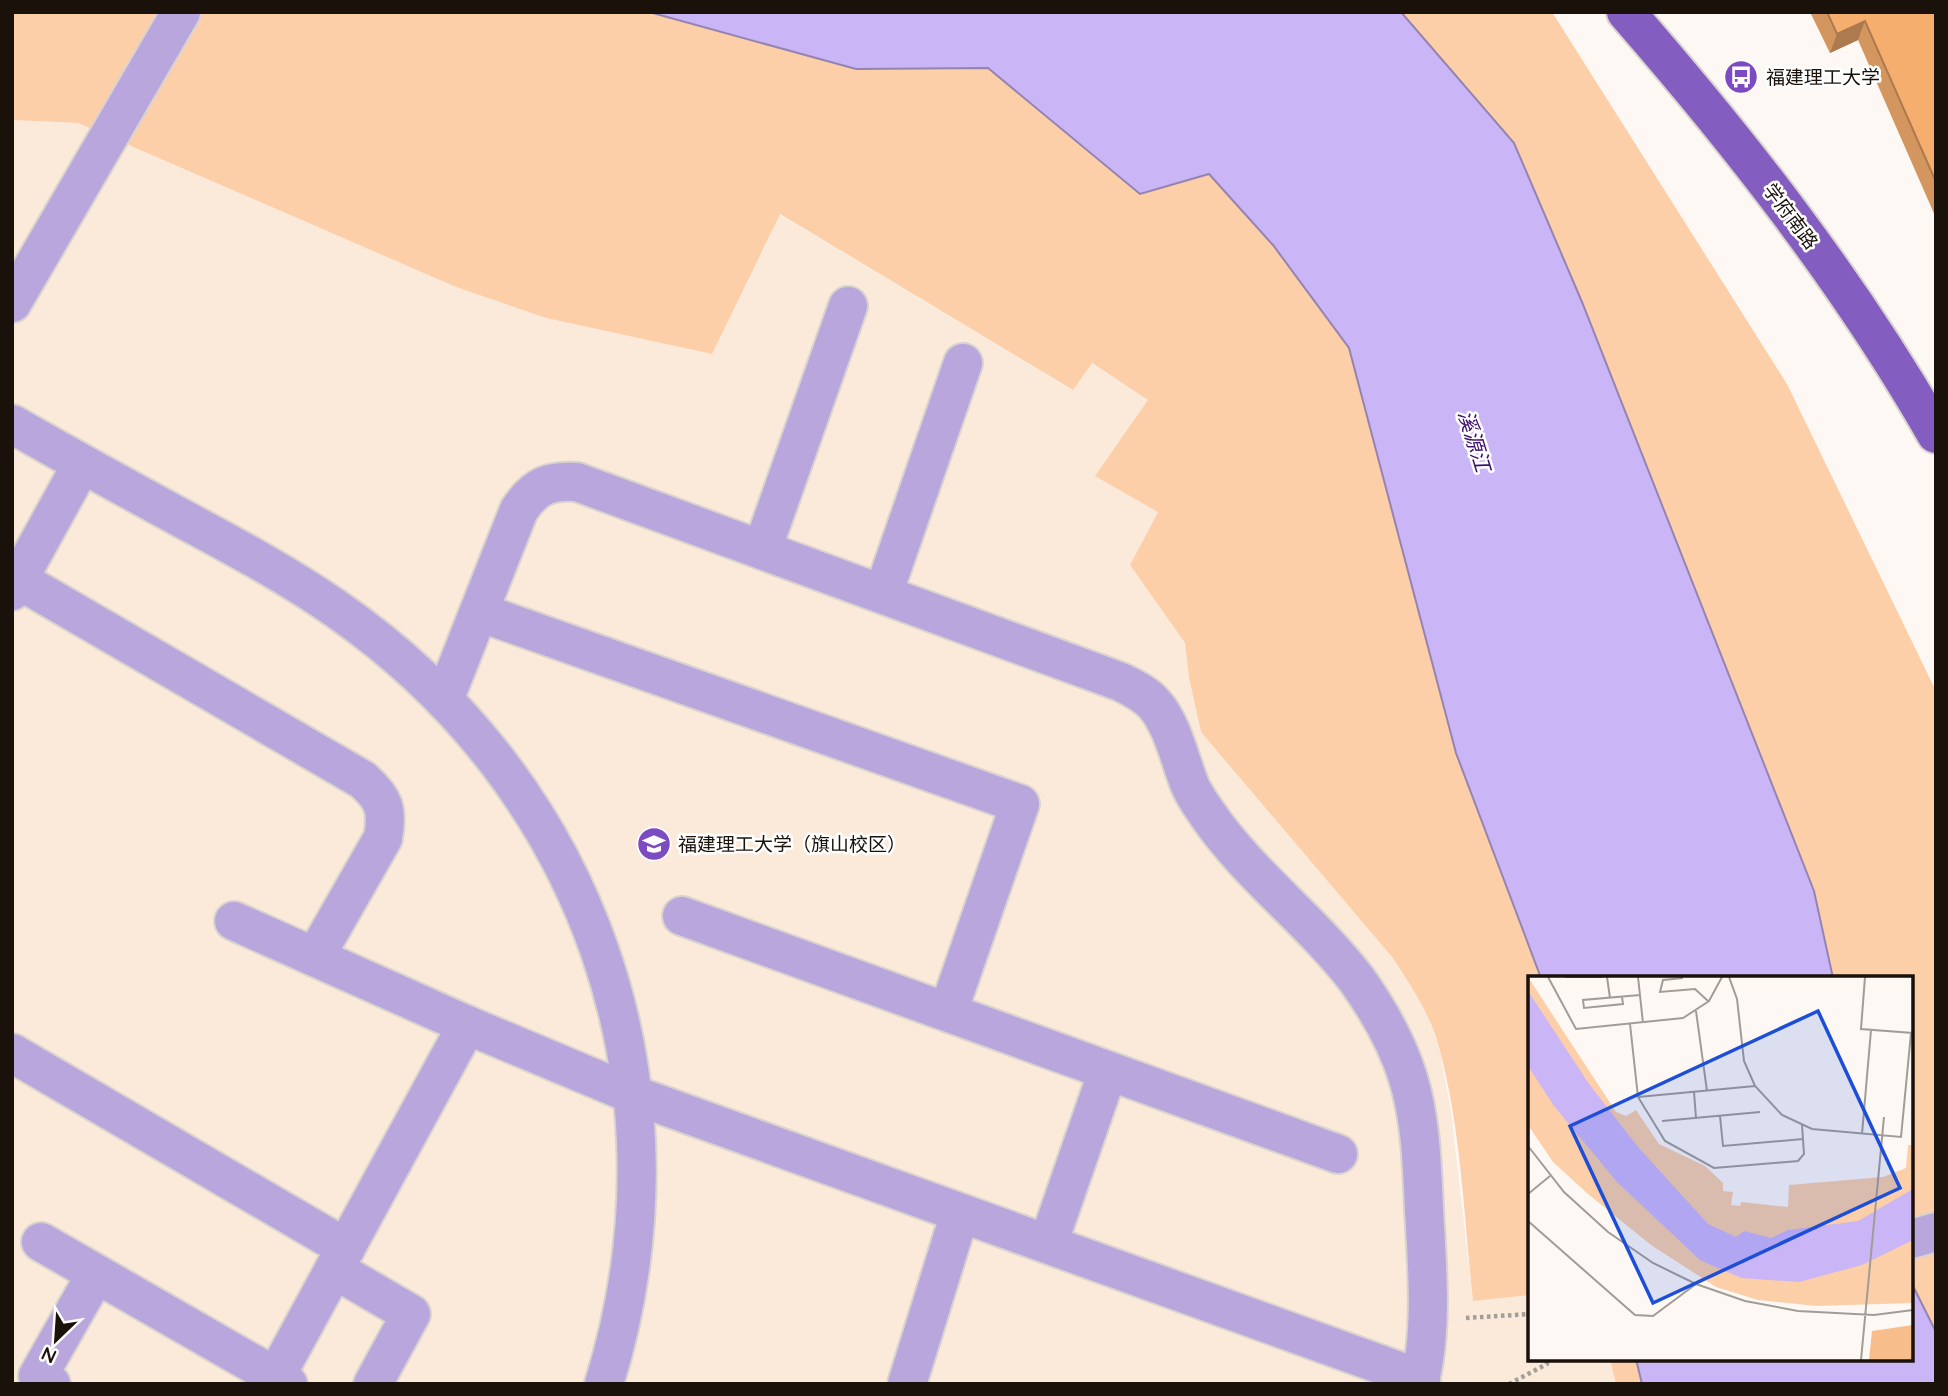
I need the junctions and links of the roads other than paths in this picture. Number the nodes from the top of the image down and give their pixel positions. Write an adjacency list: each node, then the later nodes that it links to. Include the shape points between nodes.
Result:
1 (181, 12): 3 (street)
2 (1626, 12): 7 (main road, 学府南路, via 1719,120 1825,260)
3 (12, 303)
4 (848, 306): 9 (street)
5 (963, 363): 11 (street)
6 (12, 424): 8 (street)
7 (1936, 434)
8 (82, 464): 10 (street); 13 (street, via 275,569 390,650)
9 (762, 550): 11 (street); 12 (street, via 577,482 560,481 528,496 519,510)
10 (14, 582): 16 (street, via 363,780 377,793 385,807 383,838)
11 (883, 594): 31 (street, via 1142,693 1157,707 1190,787 1208,815 1231,845 1322,938 1380,1012 1409,1081 1421,1156 1428,1276)
12 (480, 612): 13 (street); 17 (street, via 1020,804)
13 (444, 699): 21 (street, via 512,779 564,865 607,973)
14 (681, 916): 17 (street)
15 (234, 921): 16 (street)
16 (315, 957): 18 (street)
17 (948, 1012): 20 (street)
18 (467, 1025): 21 (street); 28 (street)
19 (12, 1053): 28 (street)
20 (1108, 1071): 22 (street); 27 (street)
21 (634, 1095): 23 (street); 34 (street, via 638,1157 635,1244)
22 (1338, 1154)
23 (960, 1213): 27 (street); 35 (street)
24 (1936, 1232): 25 (street)
25 (1913, 1238)
26 (41, 1242): 29 (street)
27 (1048, 1244): 31 (street)
28 (340, 1258): 30 (street); 33 (street, via 411,1314)
29 (96, 1274): 30 (street); 32 (street, via 38,1376)
30 (272, 1379)
31 (1420, 1381)
32 (51, 1384)
33 (373, 1384)
34 (604, 1384)
35 (907, 1384)

